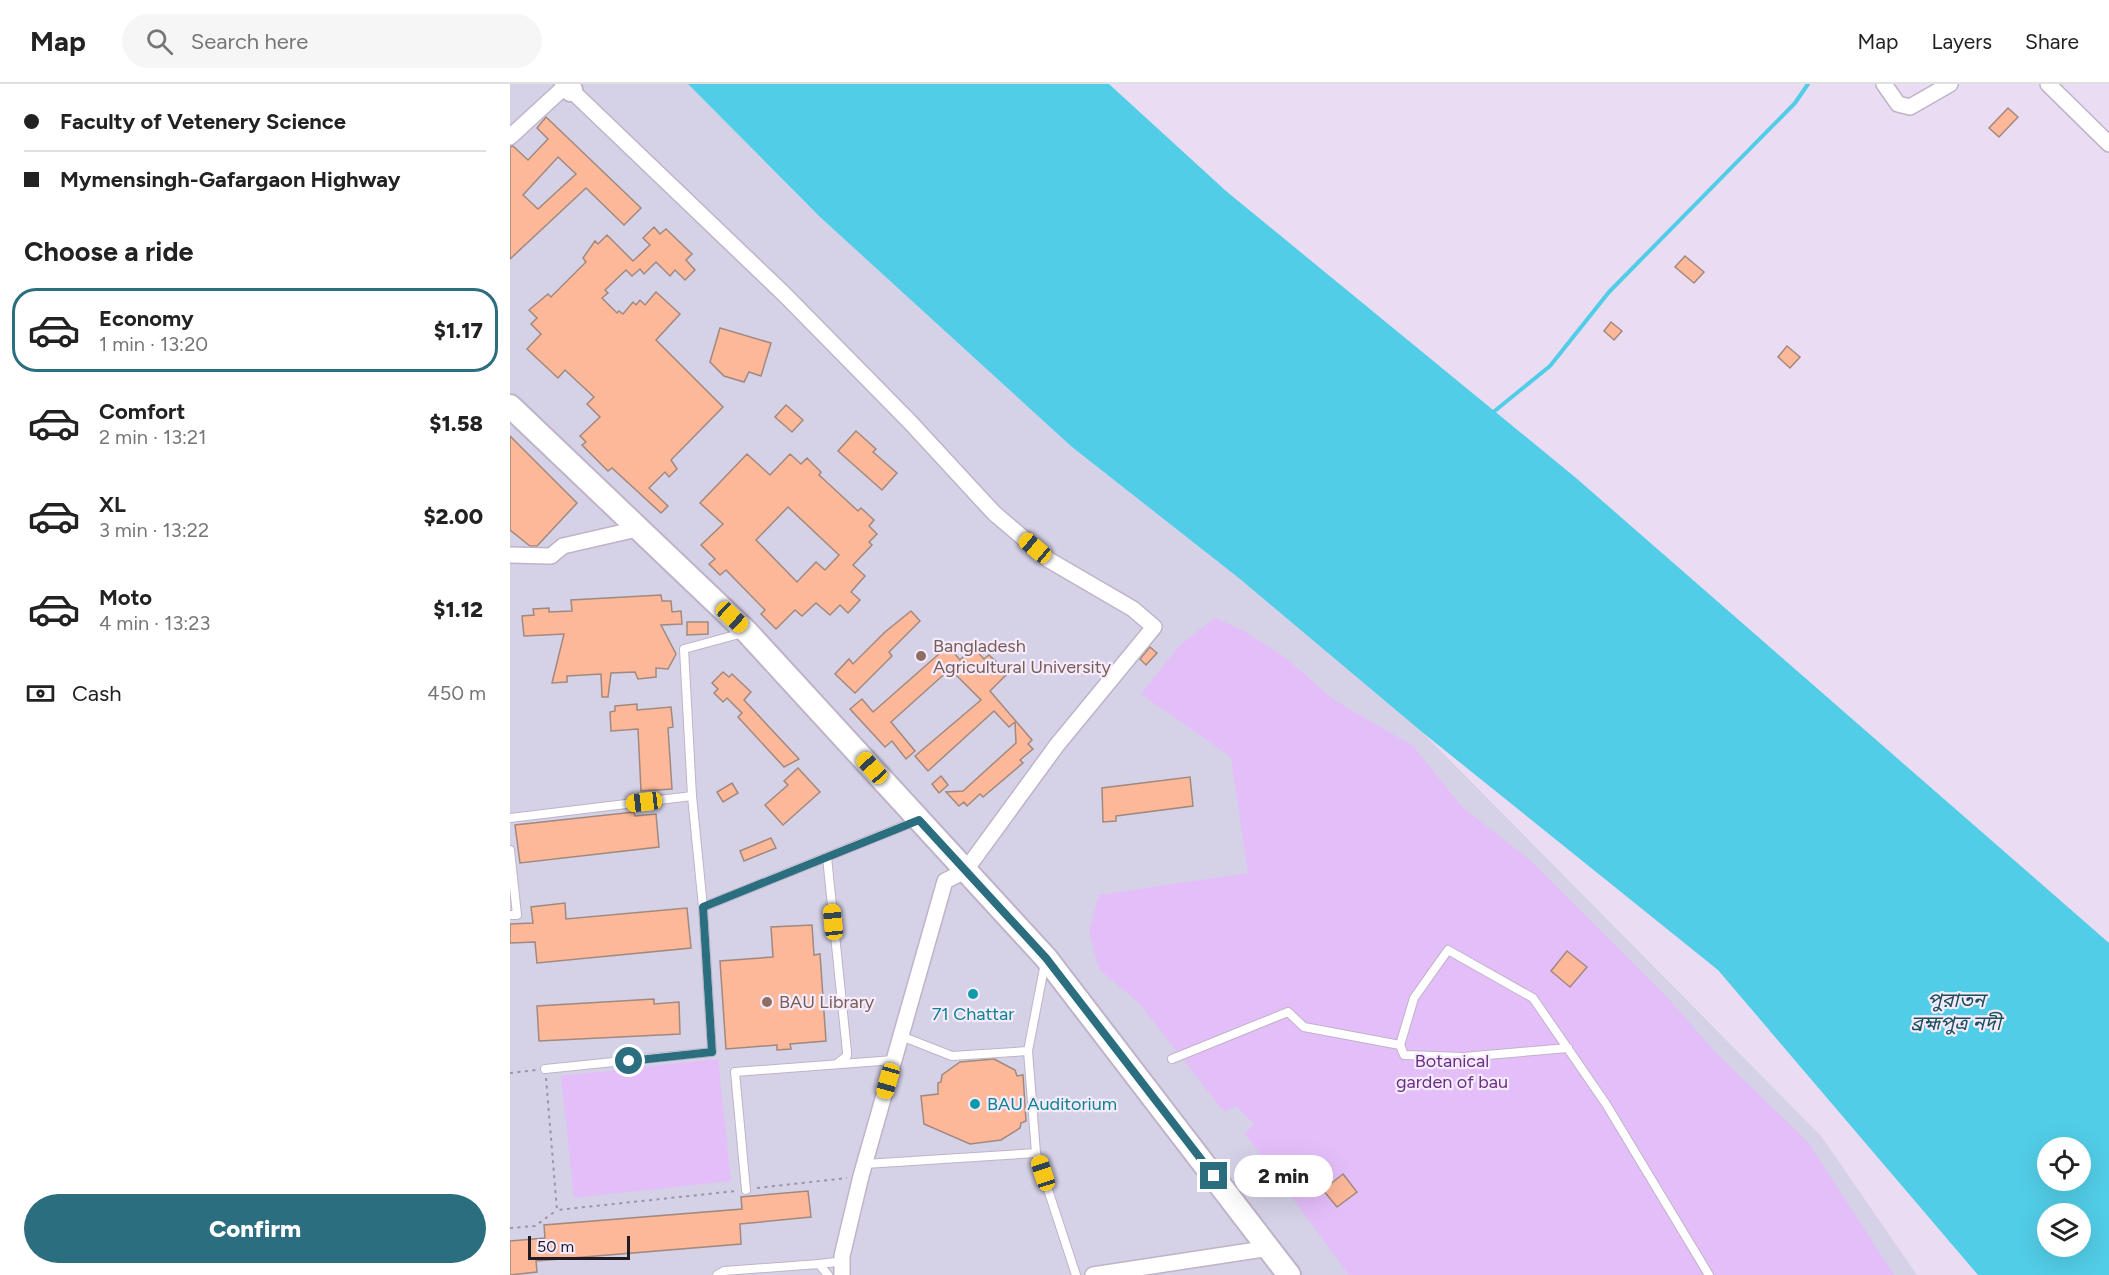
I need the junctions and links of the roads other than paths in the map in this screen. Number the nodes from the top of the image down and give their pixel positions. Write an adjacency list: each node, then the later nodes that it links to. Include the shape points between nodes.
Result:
1 (1884, 84): 2 (street, via 1898,104 1910,107)
2 (1950, 84)
3 (2048, 84): 6 (street)
4 (568, 87): 5 (street); 16 (street, via 784,294 994,513 1049,560 1133,609 1154,627 1057,745)
5 (510, 137)
6 (2109, 144)
7 (510, 406): 8 (main road)
8 (638, 530): 9 (street, via 563,546 551,556); 10 (main road)
9 (510, 555)
10 (747, 632): 11 (lane, via 684,649); 13 (main road)
11 (692, 796): 12 (lane); 17 (lane)
12 (510, 818)
13 (919, 820): 15 (lane); 16 (main road)
14 (510, 850): 18 (lane, via 517,915)
15 (827, 857): 17 (lane); 26 (lane, via 847,1052)
16 (965, 871): 19 (main road); 20 (street, via 945,881)
17 (703, 907): 27 (lane, via 712,1052)
18 (510, 915)
19 (1046, 958): 23 (lane); 31 (main road)
20 (900, 1036): 23 (lane, via 952,1056); 25 (street)
21 (1400, 1045): 22 (lane, via 1404,1055 1464,1057); 22 (lane, via 1414,998 1448,950 1533,998); 24 (lane, via 1304,1027 1288,1012)
22 (1568, 1048): 40 (lane)
23 (1028, 1051): 28 (lane)
24 (1172, 1059)
25 (894, 1060): 26 (lane); 29 (street)
26 (836, 1064): 30 (lane, via 735,1072)
27 (545, 1069)
28 (1036, 1153): 29 (lane); 37 (lane)
29 (863, 1170): 32 (street)
30 (746, 1190)
31 (1270, 1248): 38 (street); 39 (main road)
32 (842, 1256): 33 (lane, via 836,1262); 36 (street)
33 (819, 1264): 34 (lane, via 724,1271); 35 (lane)
34 (717, 1275)
35 (828, 1275)
36 (842, 1275)
37 (1076, 1275)
38 (1093, 1275)
39 (1289, 1275)
40 (1708, 1275)

